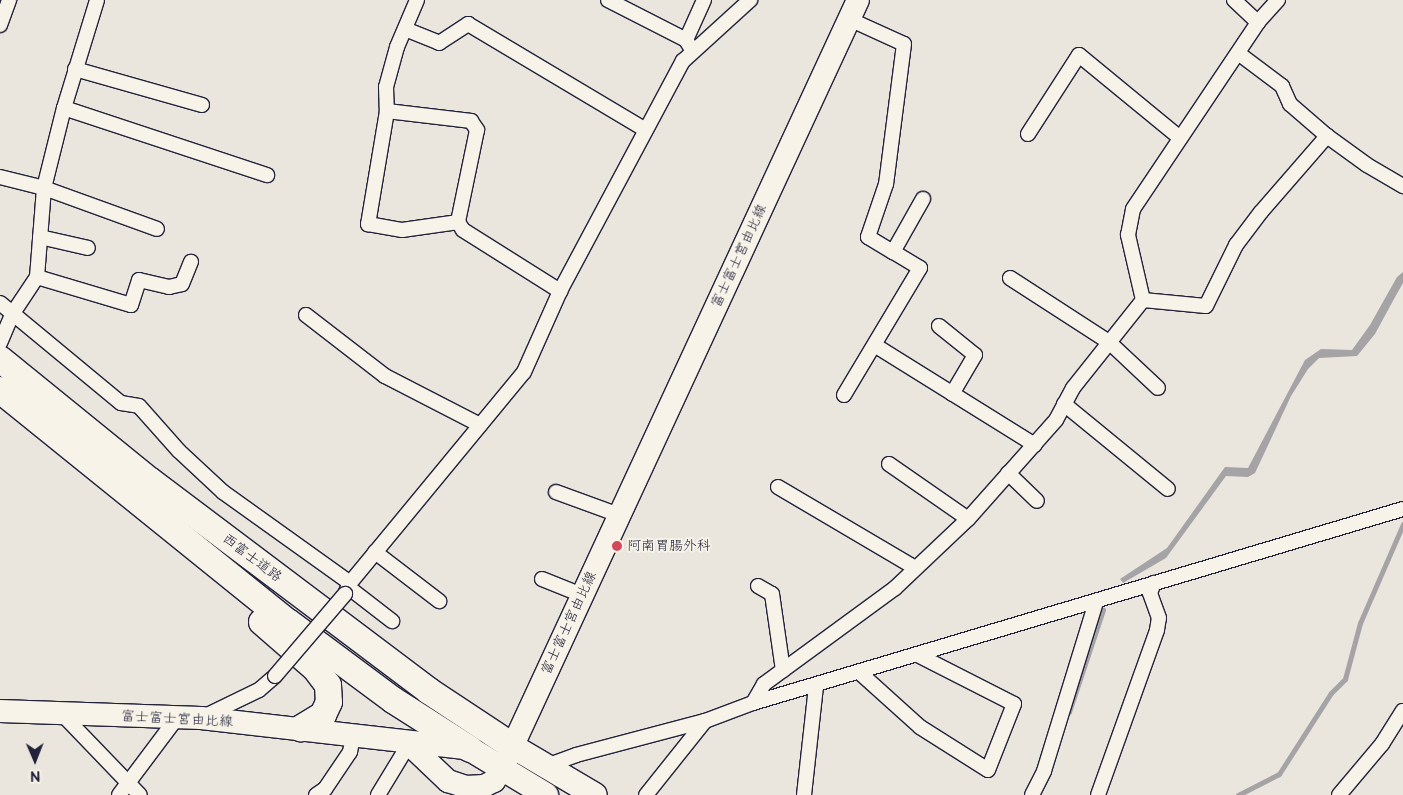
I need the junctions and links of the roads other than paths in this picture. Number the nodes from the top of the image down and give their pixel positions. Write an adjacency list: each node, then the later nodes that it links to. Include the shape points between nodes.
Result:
1 (9, 0): 11 (street)
2 (97, 0): 15 (street)
3 (417, 0): 12 (street)
4 (608, 0): 13 (street)
5 (704, 0): 13 (street)
6 (750, 0): 13 (street)
7 (1234, 0): 10 (street)
8 (1278, 0): 10 (street)
9 (854, 9): 32 (street, via 904,44 886,184 868,237); 61 (main road, 富士富士宮由比線)
10 (1258, 22): 14 (street)
11 (0, 24)
12 (405, 29): 18 (street, via 386,87); 19 (street, via 439,42 468,24)
13 (690, 45): 19 (street)
14 (1238, 53): 21 (street, via 1282,86 1290,104); 22 (street)
15 (75, 69): 16 (street); 17 (street)
16 (202, 105)
17 (64, 108): 23 (street); 26 (street)
18 (387, 111): 28 (street, via 471,121 477,130); 28 (street, via 368,224 402,230)
19 (646, 130): 36 (street)
20 (1028, 134): 22 (street, via 1079,55)
21 (1327, 136): 25 (street); 37 (street, via 1236,245 1206,306)
22 (1179, 137): 37 (street, via 1133,209 1128,235)
23 (267, 175)
24 (0, 177): 26 (street)
25 (1403, 186)
26 (44, 188): 29 (street); 30 (street)
27 (923, 199): 32 (street)
28 (458, 222): 36 (street, via 462,230)
29 (157, 229)
30 (40, 236): 31 (street); 34 (street)
31 (88, 248)
32 (893, 252): 44 (street, via 920,268)
33 (191, 262): 34 (street, via 182,284 169,288 139,280 131,305)
34 (37, 277): 40 (street)
35 (1010, 278): 42 (street)
36 (560, 291): 51 (street, via 524,372)
37 (1143, 300): 42 (street)
38 (0, 303): 40 (street)
39 (306, 315): 51 (street, via 385,376)
40 (11, 319): 43 (street); 68 (street, via 121,403 139,406 179,451 223,492)
41 (939, 326): 48 (street, via 975,356)
42 (1109, 342): 46 (street); 50 (street)
43 (0, 343)
44 (876, 346): 48 (street); 49 (street)
45 (0, 359): 88 (highway, 西富士道路, via 164,492 429,691)
46 (1158, 388)
47 (0, 390): 54 (highway, 西富士道路)
48 (952, 394): 52 (street)
49 (844, 395)
50 (1064, 404): 52 (street); 57 (street)
51 (480, 425): 63 (street)
52 (1035, 445): 55 (street)
53 (889, 464): 62 (street)
54 (103, 473): 84 (highway, via 194,563 315,668 328,685 330,702 323,715); 87 (highway, 西富士道路, via 288,622 393,700)
55 (1008, 473): 59 (street); 62 (street)
56 (778, 486): 64 (street)
57 (1168, 489)
58 (556, 492): 61 (street)
59 (1037, 501)
60 (1399, 510): 66 (street)
61 (619, 515): 69 (main road, 富士富士宮由比線)
62 (968, 519): 64 (street)
63 (375, 552): 68 (street); 70 (street)
64 (914, 567): 74 (street, via 895,588)
65 (542, 579): 69 (street)
66 (1154, 583): 71 (street); 100 (street, via 1150,593 1159,618 1158,630)
67 (758, 586): 74 (street, via 772,594)
68 (348, 588): 72 (street); 81 (street, bridge, via 275,676 259,690)
69 (582, 595): 88 (main road, 富士富士宮由比線)
70 (439, 601)
71 (1096, 602): 73 (street); 99 (street, via 1044,771)
72 (392, 621)
73 (918, 655): 75 (street); 75 (street, via 1014,704 988,770 920,727)
74 (783, 670): 77 (street, via 764,684)
75 (859, 672): 76 (street)
76 (816, 686): 77 (street); 98 (street)
77 (753, 703): 83 (street)
78 (0, 711): 80 (main road, 富士富士宮由比線)
79 (1403, 711): 101 (street, via 1382,744)
80 (60, 712): 82 (main road, 富士富士宮由比線); 90 (street)
81 (202, 718): 82 (main road, 富士富士宮由比線); 84 (main road, 富士富士宮由比線)
82 (176, 719): 90 (street)
83 (705, 721): 89 (street); 97 (street)
84 (301, 728): 85 (main road, 富士富士宮由比線)
85 (353, 736): 86 (main road, 富士富士宮由比線); 93 (street, via 350,752 324,789)
86 (409, 744): 87 (main road); 88 (main road, 富士富士宮由比線, via 448,781 466,787 484,786 494,781); 94 (street)
87 (470, 749): 88 (highway)
88 (507, 757): 89 (highway); 95 (highway)
89 (546, 766): 96 (highway)
90 (128, 783): 91 (street); 92 (street)
91 (119, 795)
92 (140, 795)
93 (316, 795)
94 (378, 795)
95 (546, 795)
96 (595, 795)
97 (646, 795)
98 (804, 795)
99 (1032, 795)
100 (1098, 795)
101 (1339, 795)

